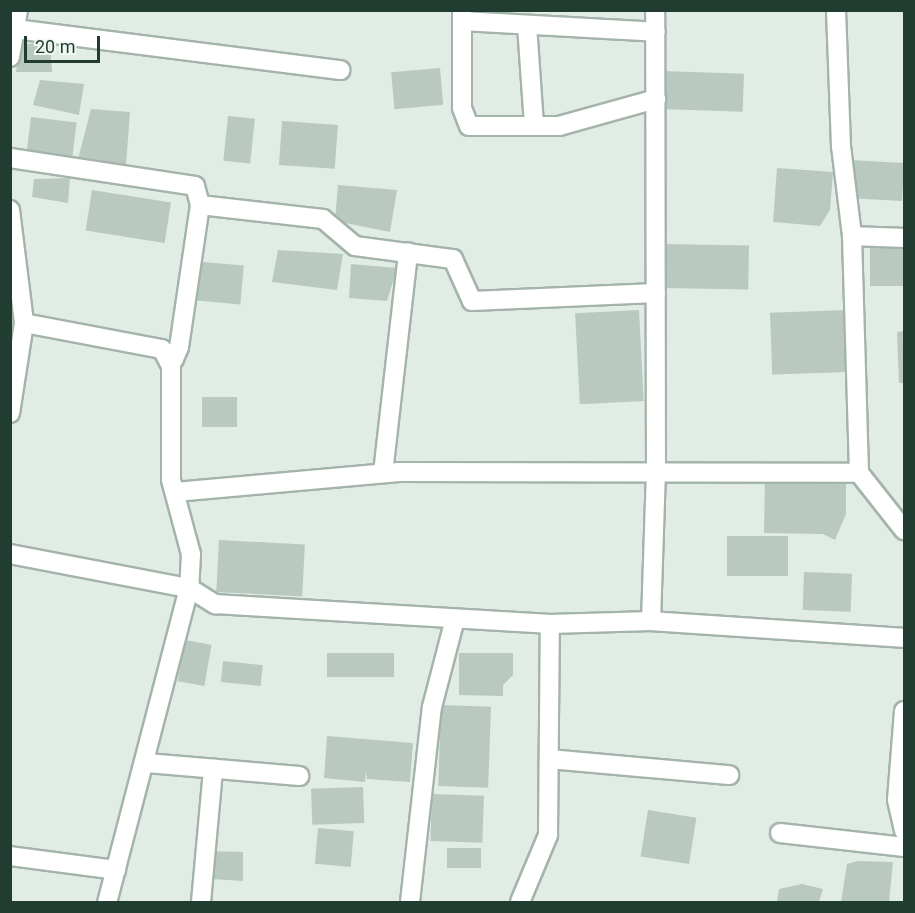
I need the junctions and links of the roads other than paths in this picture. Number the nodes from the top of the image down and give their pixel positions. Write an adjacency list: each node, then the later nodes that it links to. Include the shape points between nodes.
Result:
1 (18, 10): 6 (street)
2 (655, 10): 7 (street)
3 (836, 10): 16 (street, via 841,146)
4 (462, 16): 5 (street); 11 (street, via 463,120 480,129)
5 (527, 25): 7 (street); 11 (street)
6 (15, 29): 8 (street); 9 (street)
7 (656, 32): 10 (street)
8 (10, 57)
9 (340, 70)
10 (656, 99): 11 (street, via 559,126); 19 (street)
11 (534, 126)
12 (10, 158): 13 (street, via 186,182 195,186)
13 (200, 205): 18 (street, via 323,219 355,246); 21 (street, via 179,347 174,359)
14 (10, 210): 15 (street)
15 (11, 235): 20 (street)
16 (852, 236): 17 (street); 25 (street)
17 (904, 238)
18 (408, 252): 19 (street, via 457,262 464,293 472,301); 24 (street)
19 (656, 293): 23 (street)
20 (24, 323): 21 (street); 22 (street)
21 (162, 350): 26 (street, via 171,366)
22 (11, 407)
23 (656, 472): 24 (street); 25 (street); 31 (street)
24 (382, 473): 26 (street)
25 (859, 473): 27 (street)
26 (175, 492): 29 (street, via 191,554)
27 (904, 530)
28 (10, 554): 29 (street)
29 (189, 588): 30 (street, via 232,608); 36 (street, via 163,678)
30 (455, 619): 32 (street); 47 (street, via 432,707)
31 (651, 621): 32 (street); 33 (street)
32 (550, 624): 35 (street)
33 (904, 638)
34 (904, 711): 40 (street, via 897,800)
35 (549, 759): 38 (street); 48 (street, via 548,835)
36 (147, 763): 37 (street); 44 (street)
37 (213, 769): 39 (street); 46 (street)
38 (729, 775)
39 (299, 776)
40 (904, 831)
41 (780, 833): 42 (street)
42 (904, 847)
43 (10, 856): 44 (street)
44 (116, 870): 45 (street)
45 (107, 903)
46 (201, 903)
47 (411, 903)
48 (520, 903)

